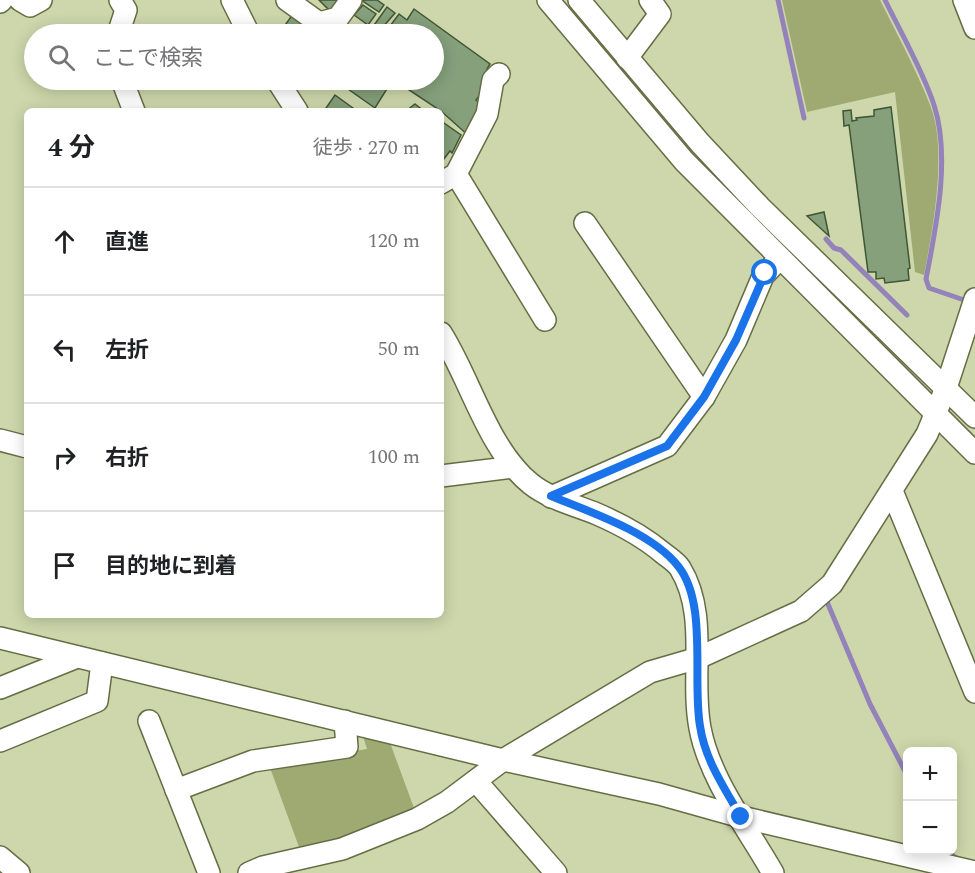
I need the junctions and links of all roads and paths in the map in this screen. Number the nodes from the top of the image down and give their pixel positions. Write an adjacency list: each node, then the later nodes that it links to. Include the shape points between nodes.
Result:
1 (20, 0): 2 (street, via 30,6)
2 (41, 0)
3 (120, 0): 11 (street, via 126,10)
4 (232, 0): 12 (street)
5 (287, 0): 6 (street, via 319,23 338,18)
6 (351, 0)
7 (548, 0): 22 (street, via 684,161)
8 (579, 0): 14 (street)
9 (650, 0): 14 (street, via 660,15)
10 (964, 0): 13 (street)
11 (121, 24)
12 (244, 24)
13 (975, 28)
14 (627, 58): 26 (street, via 760,207)
15 (499, 74): 20 (street, via 487,114)
16 (126, 90): 18 (street)
17 (283, 90): 19 (street)
18 (133, 108)
19 (295, 108)
20 (448, 179): 24 (street)
21 (585, 223): 27 (street)
22 (780, 258): 27 (street, via 763,276 736,340); 28 (street)
23 (975, 299): 26 (street)
24 (545, 320)
25 (444, 338): 33 (street, via 484,419)
26 (946, 388): 28 (street); 29 (street)
27 (704, 397): 36 (street, via 667,446)
28 (935, 413): 32 (street); 35 (street, via 927,434)
29 (975, 417)
30 (0, 440): 31 (street)
31 (24, 446)
32 (975, 453)
33 (514, 467): 34 (street); 36 (street)
34 (444, 476)
35 (892, 491): 39 (street, via 832,584 801,611); 41 (street)
36 (551, 496): 39 (street, via 648,541 678,565 692,588)
37 (0, 638): 38 (street)
38 (77, 657): 40 (street); 42 (street)
39 (698, 658): 47 (street, via 650,672); 50 (street, via 697,705 708,759)
40 (102, 663): 45 (street); 46 (street, via 97,701)
41 (970, 664): 43 (street)
42 (0, 687)
43 (975, 692)
44 (149, 721): 49 (street)
45 (345, 721): 47 (street); 49 (street, via 347,747 253,761)
46 (0, 741)
47 (503, 760): 48 (street); 50 (street, via 659,794)
48 (476, 781): 55 (street, via 417,819 342,849); 56 (street)
49 (176, 790): 54 (street)
50 (741, 817): 52 (street); 57 (street)
51 (0, 857): 53 (street)
52 (975, 872)
53 (19, 873)
54 (209, 873)
55 (249, 873)
56 (556, 873)
57 (773, 873)

